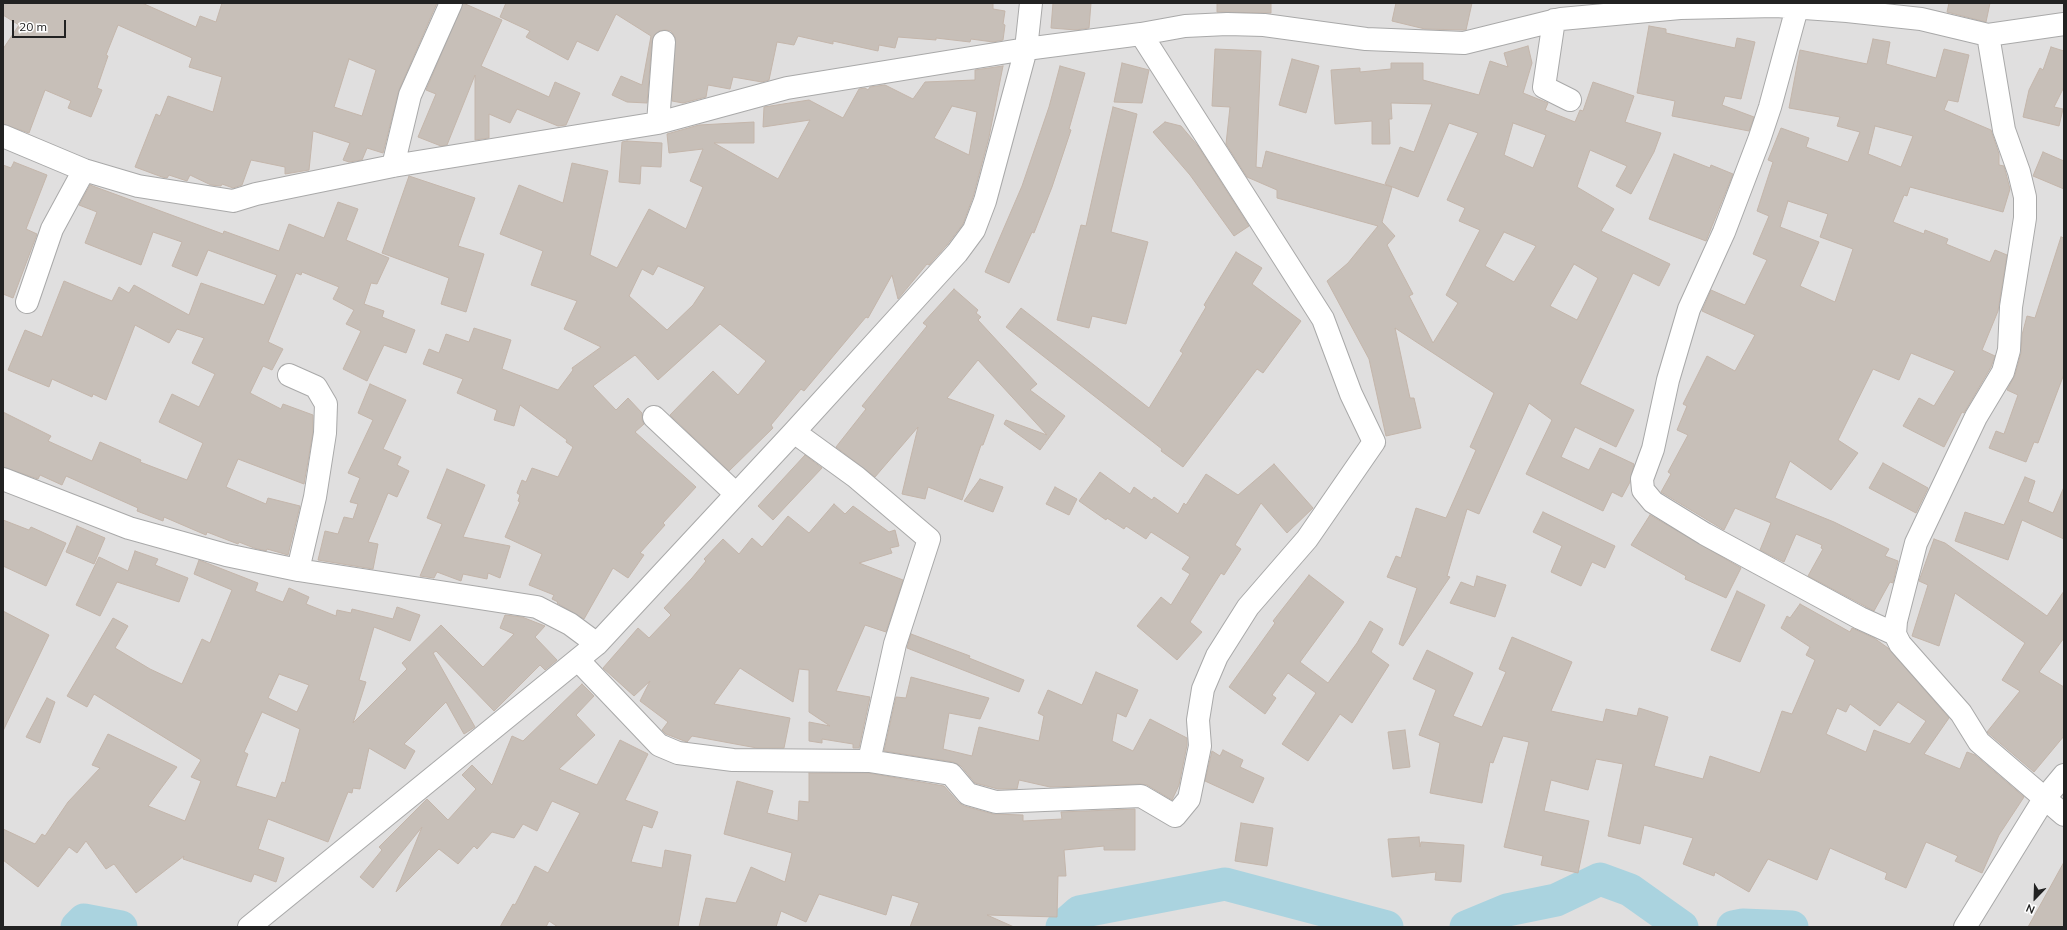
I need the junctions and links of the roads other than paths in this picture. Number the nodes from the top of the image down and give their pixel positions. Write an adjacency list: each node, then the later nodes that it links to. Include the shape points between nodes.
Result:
1 (451, 3): 13 (street, via 410,95)
2 (1031, 3): 9 (street)
3 (1796, 8): 4 (street, via 1680,8); 7 (street, via 1920,19); 22 (street, via 1759,140 1724,232 1689,309 1668,380 1653,450 1642,479 1643,490 1653,502 1705,534 1860,618)
4 (1554, 20): 6 (street, via 1464,44 1366,39 1264,25 1185,26); 10 (street, via 1544,87)
5 (2064, 24): 7 (street)
6 (1141, 34): 9 (street); 25 (street, via 1323,319 1351,394 1374,442 1307,539 1248,607 1217,656 1203,689 1198,720 1200,746 1189,798 1175,816 1141,796 996,802 968,794 951,774)
7 (1988, 35): 22 (street, via 2004,130 2025,197 2025,218 2011,307 2009,350 2004,372 1976,417 1916,542)
8 (664, 42): 11 (street)
9 (1026, 49): 11 (street, via 788,88); 18 (street, via 985,201 974,230 900,317)
10 (1570, 100)
11 (658, 123): 13 (street)
12 (3, 136): 14 (street)
13 (393, 166): 14 (street, via 256,194 233,202 138,186)
14 (84, 170): 15 (street, via 52,228)
15 (27, 302)
16 (289, 375): 21 (street, via 316,387 326,404 325,433 315,497)
17 (654, 416): 20 (street)
18 (794, 432): 20 (street); 25 (street, via 856,476 929,538 895,644)
19 (3, 479): 21 (street, via 129,528 226,555)
20 (736, 494): 23 (street)
21 (298, 570): 23 (street, via 538,607 570,624)
22 (1895, 634): 27 (street, via 1900,644 1962,713 1979,742)
23 (597, 644): 24 (street)
24 (578, 660): 25 (street, via 659,745 678,753 733,760); 29 (street)
25 (869, 761)
26 (2064, 775): 27 (street)
27 (2044, 799): 28 (street); 30 (street)
28 (2064, 815)
29 (249, 927)
30 (1965, 927)

